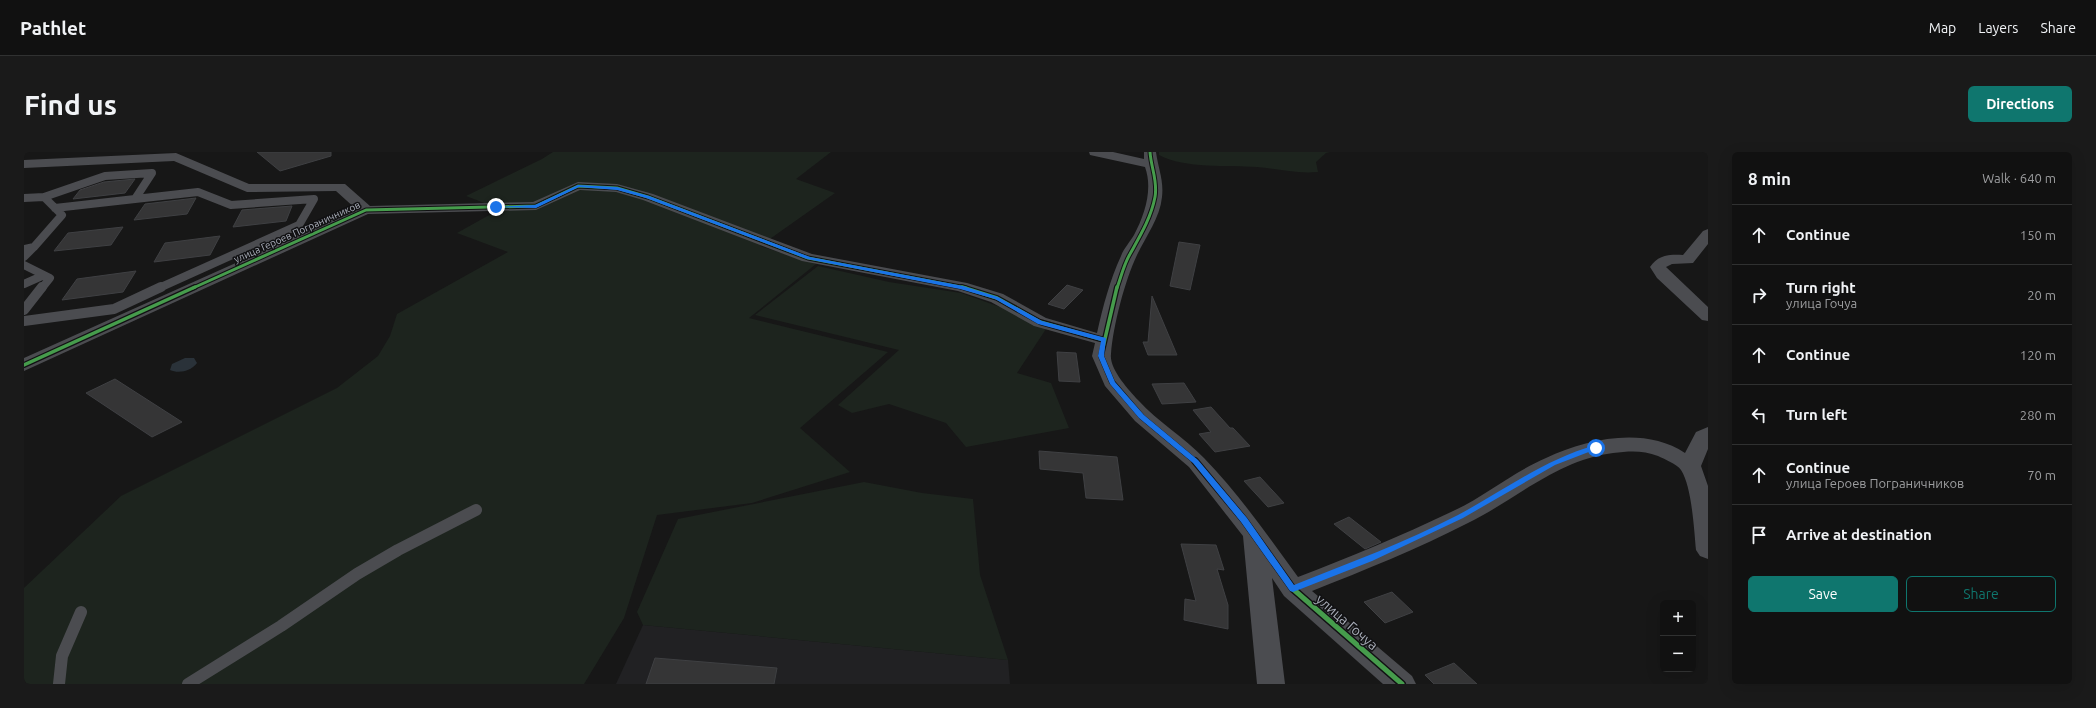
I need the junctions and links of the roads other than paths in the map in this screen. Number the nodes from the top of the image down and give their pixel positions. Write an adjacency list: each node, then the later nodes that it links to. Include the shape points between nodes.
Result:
1 (1095, 152): 2 (street)
2 (1151, 158): 19 (street, улица Гочуа, via 1156,178 1155,198 1142,234 1129,255 1113,300)
3 (24, 164): 8 (street, via 176,157 247,188 340,187)
4 (44, 197): 5 (lane); 6 (lane, via 105,176 152,173); 7 (lane)
5 (24, 198)
6 (136, 199): 7 (lane); 18 (lane, via 198,192 231,205 314,199 300,225 114,309)
7 (55, 208): 10 (lane, via 62,215)
8 (366, 210): 19 (street, улица Героев Пограничников, via 536,206 578,186 617,188 648,197 808,258 961,287 996,298 1040,322); 20 (street, улица Героев Пограничников)
9 (1708, 234): 17 (street, via 1687,260 1663,261 1658,267 1663,275)
10 (34, 247): 11 (lane); 12 (lane)
11 (24, 249)
12 (24, 257)
13 (24, 265): 14 (lane)
14 (42, 276): 15 (lane); 16 (lane, via 50,278)
15 (24, 284)
16 (24, 310)
17 (1708, 316)
18 (24, 321)
19 (1104, 340): 24 (street, улица Гочуа, via 1101,356 1112,382 1142,417 1196,462)
20 (24, 365)
21 (1708, 434): 22 (street, via 1703,437)
22 (1690, 466): 25 (street, via 1702,500); 26 (street, via 1672,454 1651,446 1629,444 1596,448 1569,456 1552,463 1461,517 1369,559)
23 (476, 510): 29 (lane, via 363,571)
24 (1253, 534): 26 (street, улица Гочуа); 30 (street, via 1264,608)
25 (1708, 550)
26 (1293, 589): 31 (street, улица Гочуа)
27 (80, 612): 28 (lane, via 67,639 58,671)
28 (59, 684)
29 (188, 684)
30 (1271, 684)
31 (1402, 684)

